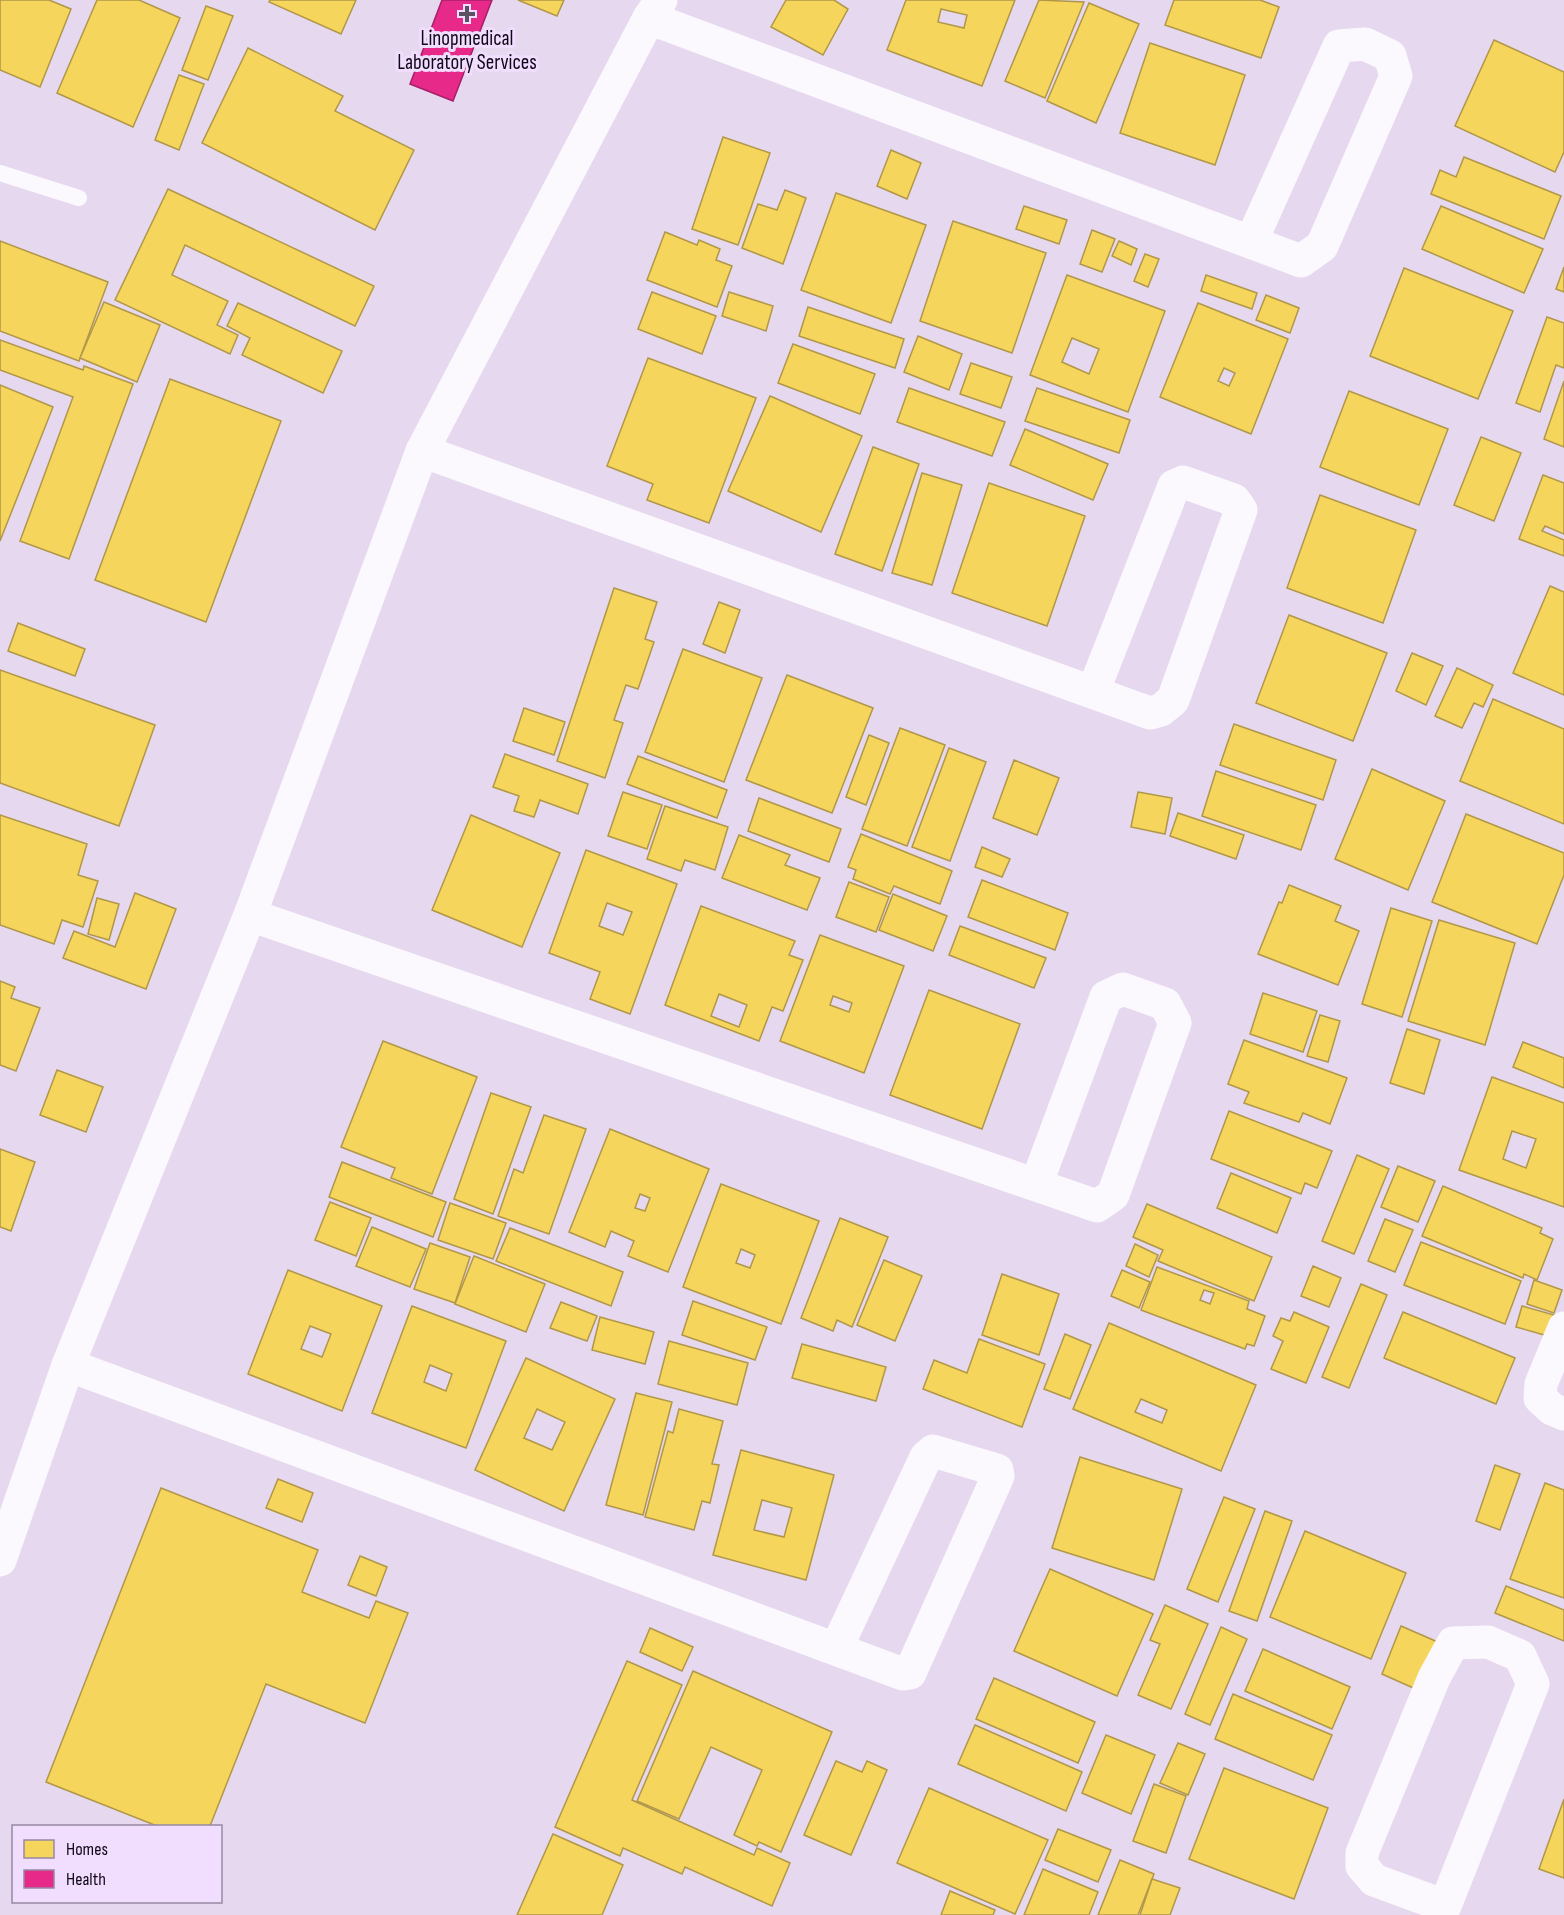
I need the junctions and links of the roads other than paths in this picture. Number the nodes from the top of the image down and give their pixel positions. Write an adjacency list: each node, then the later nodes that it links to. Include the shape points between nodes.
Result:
1 (655, 9): 4 (street); 5 (street)
2 (0, 173): 3 (lane)
3 (79, 198)
4 (1251, 242): 4 (street, via 1301,261 1322,246 1396,76 1390,56 1365,44 1339,46)
5 (422, 451): 6 (street); 7 (street)
6 (1093, 692): 6 (street, via 1150,713 1173,700 1241,510 1234,500 1183,482 1174,486)
7 (250, 915): 8 (street); 10 (street)
8 (1036, 1185): 8 (street, via 1097,1206 1113,1195 1175,1023 1165,1004 1123,989 1106,997)
9 (1564, 1328): 11 (street, via 1541,1384 1540,1398)
10 (68, 1365): 12 (street); 13 (street)
11 (1564, 1414)
12 (0, 1560)
13 (836, 1649): 13 (street, via 903,1674 910,1673 998,1476 997,1470 933,1452 926,1457)
14 (1457, 1911): 14 (street, via 1374,1880 1362,1866 1362,1853 1434,1678 1453,1643 1488,1642 1520,1656 1533,1684)

